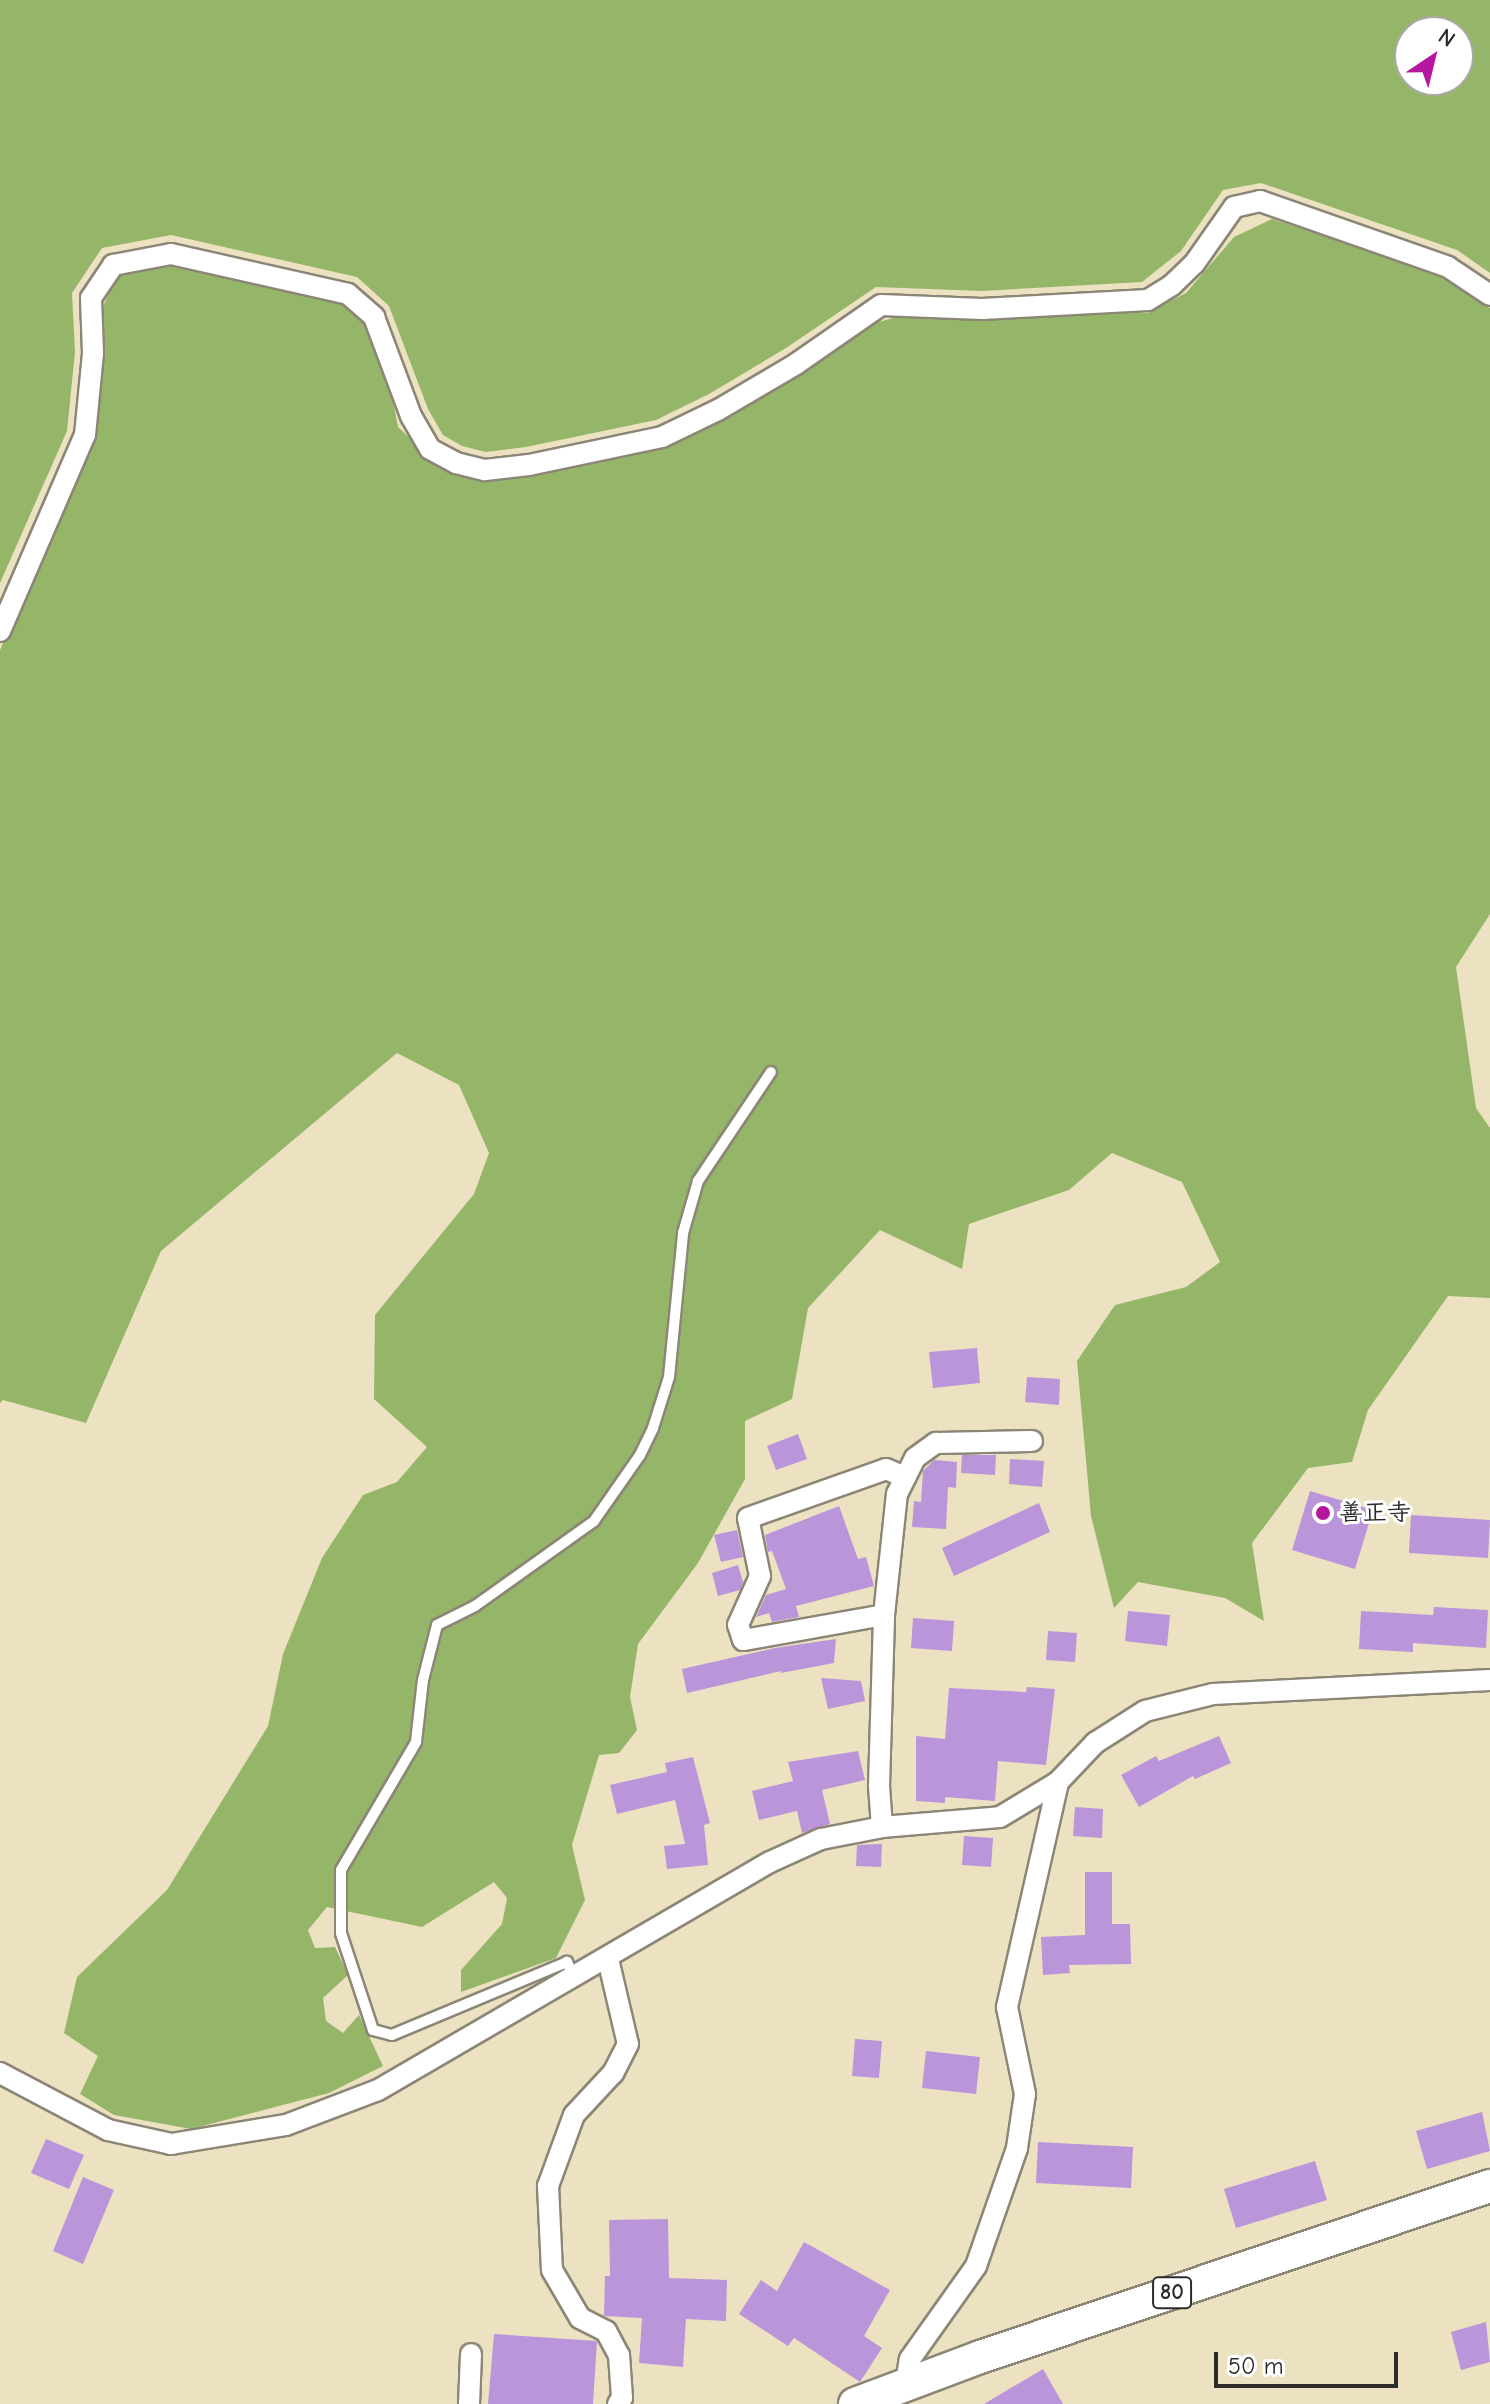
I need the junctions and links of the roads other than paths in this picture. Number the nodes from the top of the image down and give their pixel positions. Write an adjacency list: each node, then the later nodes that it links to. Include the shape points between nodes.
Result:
1 (1490, 295): 2 (street, via 1448,267 1260,201 1234,207 1194,264 1148,300 982,309 881,305 770,379 662,437 485,470 430,449 411,416 374,317 348,294 171,254 113,265 91,298 93,353 85,435)
2 (0, 631)
3 (771, 1072): 11 (lane, via 698,1181 683,1233 669,1377 640,1455 594,1521 475,1606 437,1625 423,1680 416,1742 341,1870 341,1933 373,2030 392,2035 567,1962)
4 (1032, 1441): 5 (street, via 936,1443 915,1458)
5 (905, 1477): 6 (street, via 897,1494); 6 (street, via 886,1469 748,1518 760,1576 738,1625 743,1640)
6 (884, 1615): 9 (street)
7 (1490, 1680): 8 (street, via 1213,1694 1145,1711 1095,1743)
8 (1058, 1782): 9 (street, via 1000,1817); 15 (street, via 1007,2007 1025,2094 1017,2148 976,2266 910,2359)
9 (882, 1827): 10 (street, via 821,1839 770,1862)
10 (608, 1959): 11 (street); 17 (street, via 628,2044 613,2073 574,2115 548,2186 552,2270 580,2318 606,2331 619,2355)
11 (575, 1979): 12 (street, via 378,2090 286,2125 248,2132 171,2144 108,2130)
12 (0, 2073)
13 (1490, 2186): 15 (main road, 80)
14 (471, 2354): 16 (street)
15 (906, 2383): 18 (main road, 80)
16 (469, 2404)
17 (618, 2404)
18 (855, 2404)

